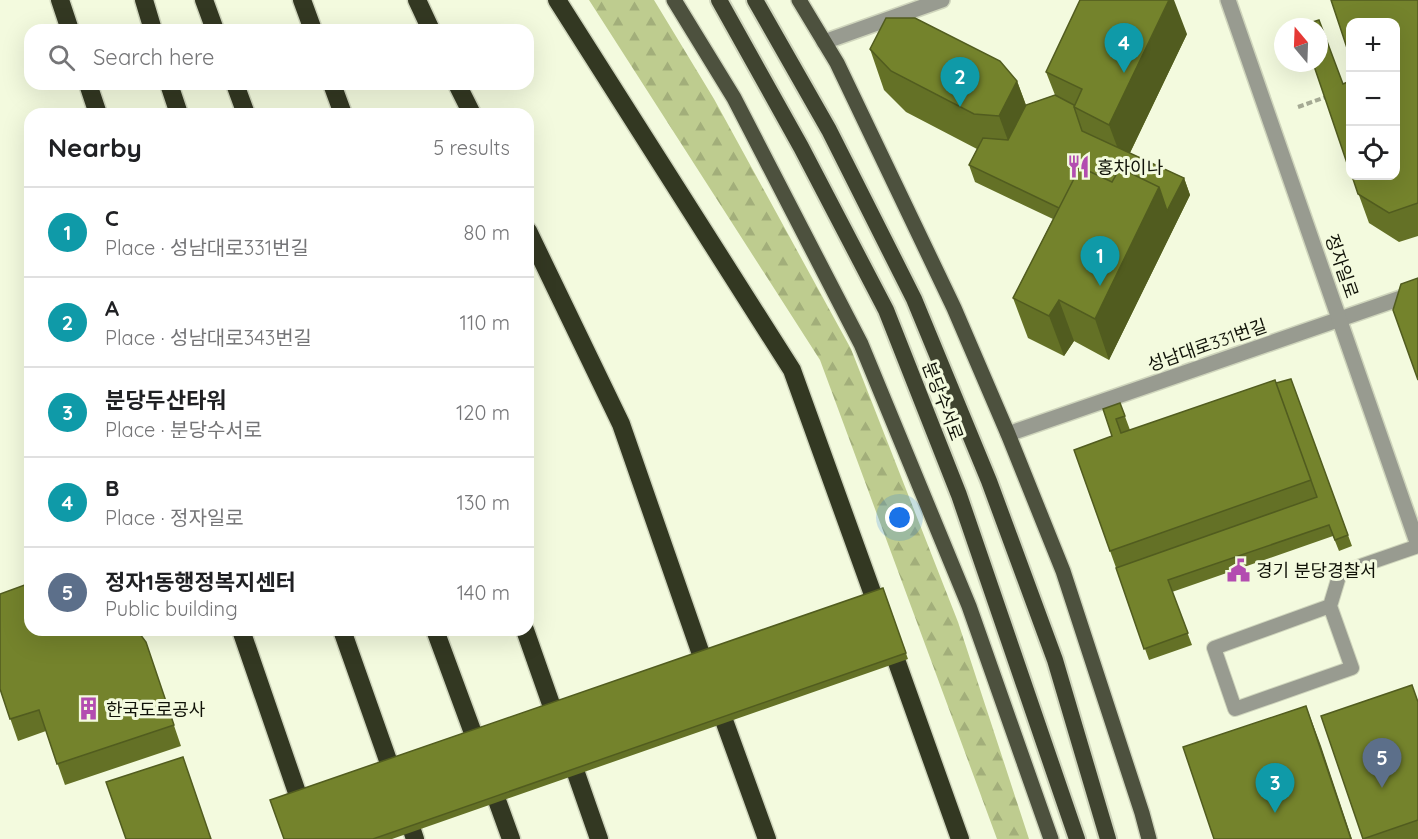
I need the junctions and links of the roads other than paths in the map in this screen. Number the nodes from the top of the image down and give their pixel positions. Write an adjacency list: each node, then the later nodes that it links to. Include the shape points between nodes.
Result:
1 (60, 0): 14 (highway)
2 (73, 0): 15 (highway)
3 (144, 0): 16 (highway)
4 (204, 0): 17 (highway)
5 (302, 0): 18 (highway)
6 (417, 0): 19 (highway)
7 (557, 0): 48 (highway, via 792,370)
8 (674, 0): 49 (main road, via 734,98 861,344 969,606)
9 (719, 0): 50 (highway, 분당수서로, via 886,310 959,495)
10 (755, 0): 51 (highway, 분당수서로, via 829,130 914,299 989,481 1055,660)
11 (799, 0): 20 (main road)
12 (942, 0): 20 (street)
13 (1228, 0): 33 (street, 정자일로)
14 (68, 24)
15 (79, 24)
16 (151, 24)
17 (213, 24)
18 (311, 24)
19 (428, 24)
20 (824, 42): 34 (main road, via 954,308)
21 (91, 90): 26 (highway)
22 (172, 90): 27 (highway)
23 (237, 90): 28 (highway)
24 (334, 90): 29 (highway)
25 (460, 90): 30 (highway)
26 (96, 108)
27 (177, 108)
28 (244, 108)
29 (341, 108)
30 (469, 108)
31 (534, 243): 41 (highway, via 621,424)
32 (1418, 292): 33 (street, 성남대로331번길)
33 (1340, 319): 34 (street, 성남대로331번길); 35 (street, 정자일로)
34 (1008, 434): 52 (main road, via 1063,571)
35 (1418, 546): 36 (lane, via 1340,573)
36 (1330, 606): 36 (lane, via 1352,668 1235,709 1214,648)
37 (243, 636): 44 (highway)
38 (344, 636): 43 (highway)
39 (437, 636): 45 (highway)
40 (527, 636): 46 (highway)
41 (702, 657)
42 (724, 723): 47 (highway)
43 (390, 766)
44 (313, 839)
45 (512, 839)
46 (599, 839)
47 (767, 839)
48 (960, 839)
49 (1051, 839)
50 (1077, 839)
51 (1108, 839)
52 (1149, 839)

